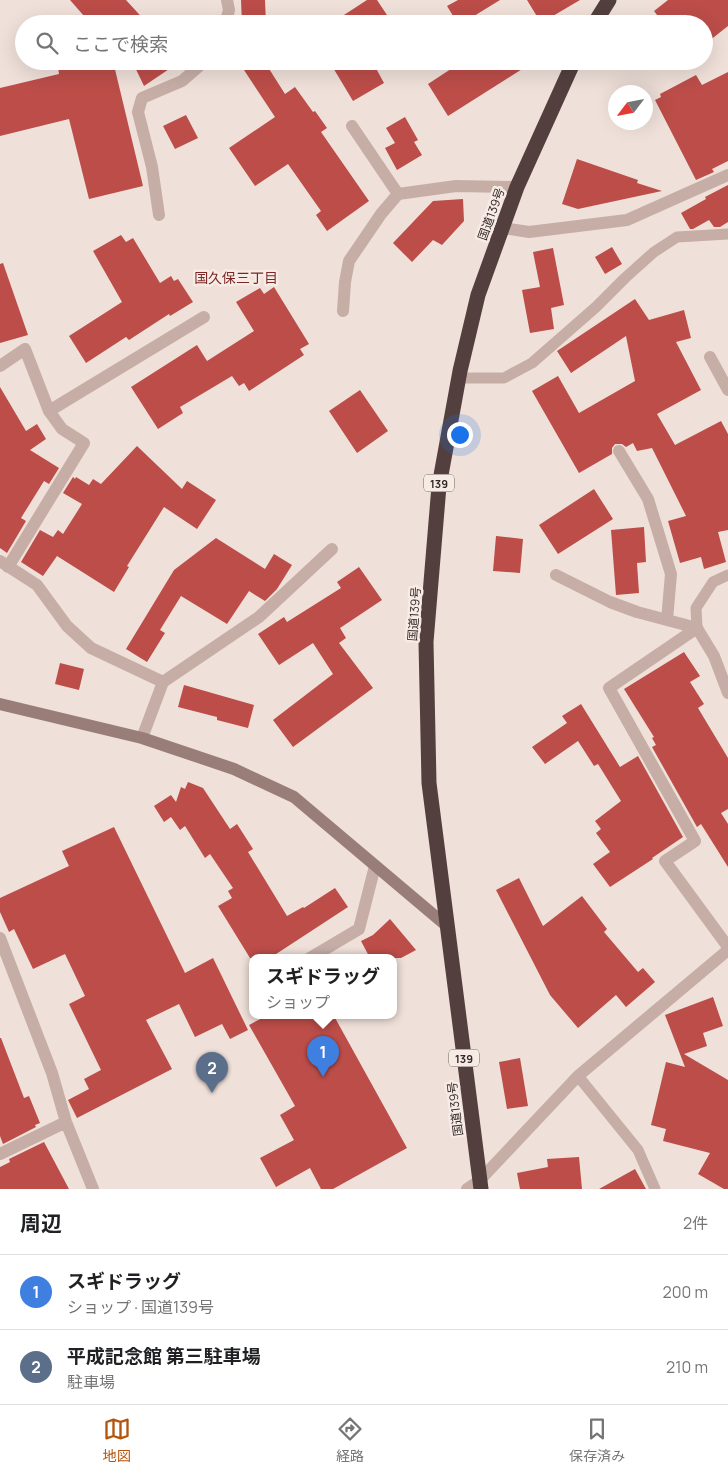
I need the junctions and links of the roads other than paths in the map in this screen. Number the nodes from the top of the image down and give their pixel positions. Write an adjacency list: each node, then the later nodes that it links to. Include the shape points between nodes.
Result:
1 (227, 0): 3 (street)
2 (608, 0): 4 (highway)
3 (227, 15)
4 (599, 15)
5 (195, 70): 11 (street, via 182,81 142,98 138,112 152,167)
6 (570, 70): 9 (highway, 国道139号 / 139)
7 (352, 126): 10 (street)
8 (728, 175): 12 (street, via 626,220 528,232)
9 (517, 187): 10 (street, via 456,186); 12 (highway, 国道139号 / 139)
10 (398, 194): 14 (street, via 349,261)
11 (159, 215)
12 (503, 228): 18 (highway, 国道139号 / 139, via 478,295)
13 (728, 234): 18 (lane, via 677,237 654,252 532,363 504,378)
14 (343, 311)
15 (204, 317): 20 (street)
16 (710, 357): 19 (street)
17 (0, 366): 20 (street, via 24,349)
18 (458, 378): 33 (highway, 国道139号 / 139, via 439,486 426,642 429,783)
19 (728, 390)
20 (49, 411): 23 (street, via 62,429 84,442)
21 (619, 451): 26 (street, via 648,499 671,574)
22 (332, 549): 28 (street, via 259,616)
23 (4, 564): 28 (street, via 37,585 67,626 91,648)
24 (728, 574): 27 (lane, via 713,582 696,608)
25 (556, 575): 26 (street, via 610,602)
26 (666, 620): 27 (street)
27 (697, 628): 29 (street, via 714,656); 35 (street, via 609,688 695,842 665,861)
28 (164, 682): 31 (street)
29 (728, 693)
30 (0, 704): 31 (street)
31 (142, 738): 32 (street, via 234,769 294,797)
32 (375, 866): 33 (street); 36 (street, via 359,929)
33 (448, 927): 40 (highway, 国道139号 / 139)
34 (1, 942): 38 (street, via 52,1073)
35 (728, 948): 37 (street)
36 (317, 954)
37 (578, 1076): 40 (street); 42 (lane, via 638,1150)
38 (66, 1122): 39 (street); 41 (street)
39 (0, 1154)
40 (475, 1186)
41 (93, 1189)
42 (655, 1189)

